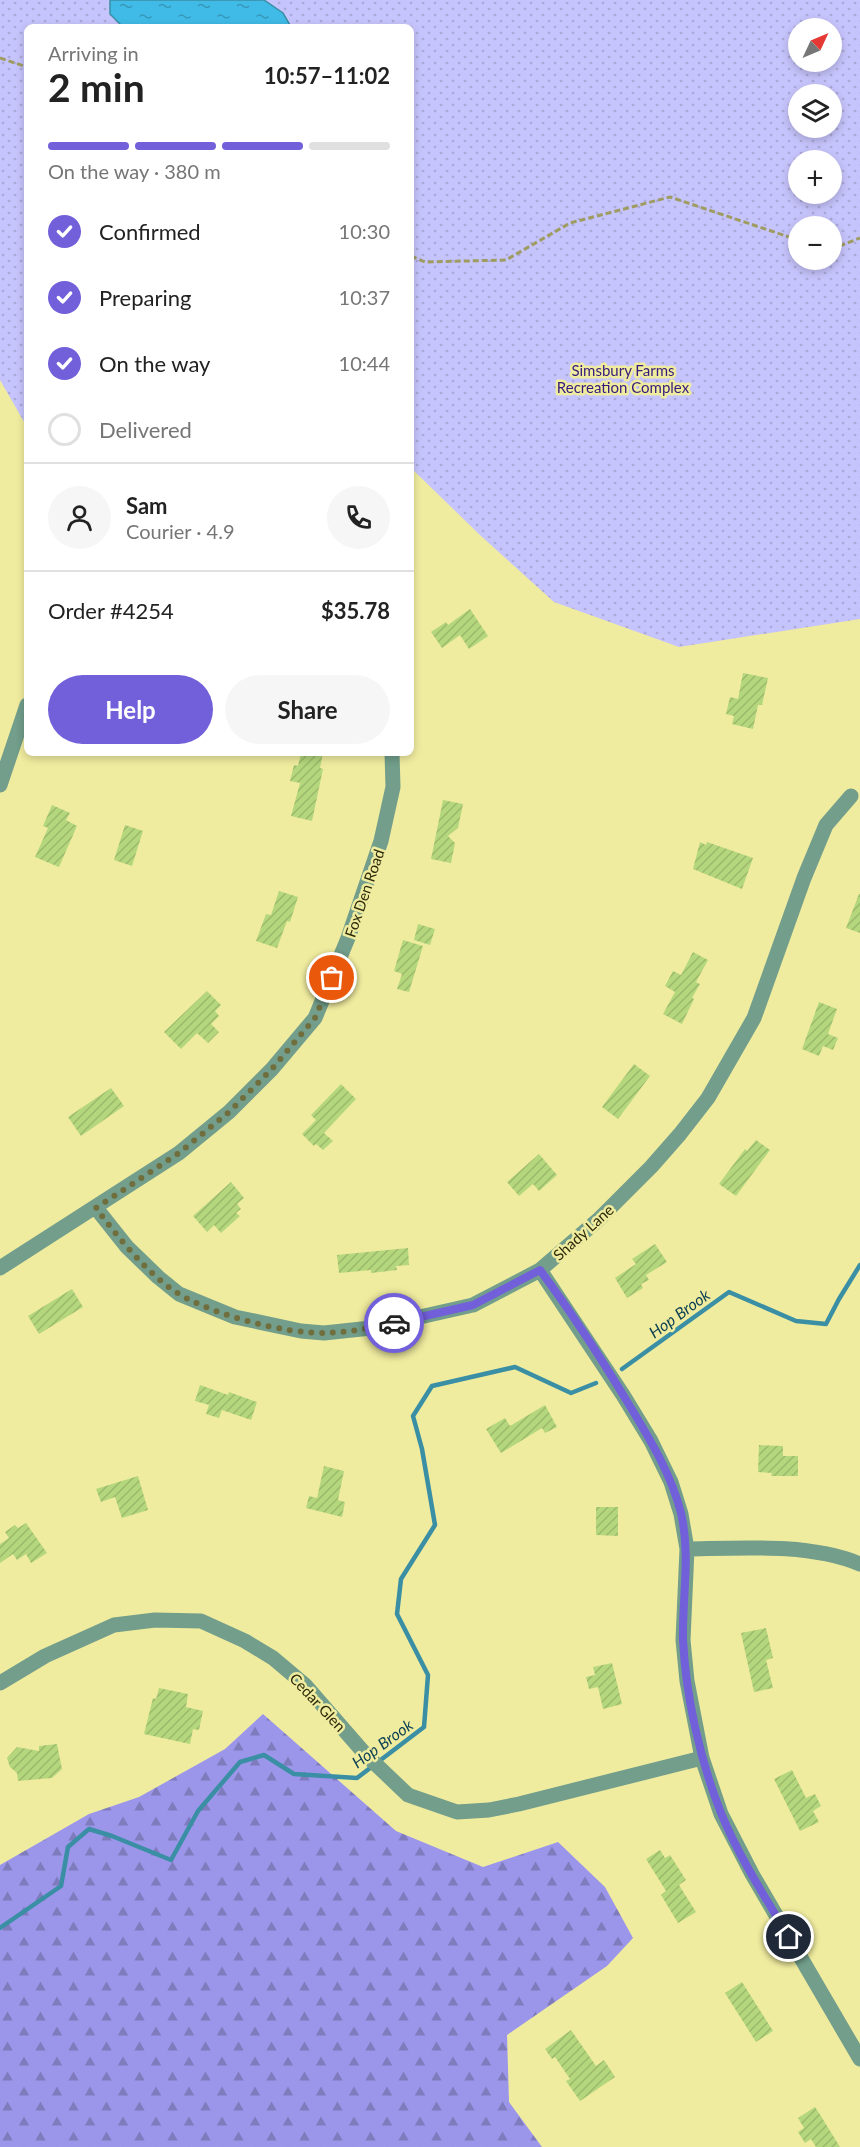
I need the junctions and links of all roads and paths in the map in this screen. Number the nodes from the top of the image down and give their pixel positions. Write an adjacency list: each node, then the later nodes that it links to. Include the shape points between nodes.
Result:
1 (0, 58): 2 (path)
2 (24, 66)
3 (788, 237): 6 (path, via 670,197 570,223 506,260 425,262)
4 (860, 238): 5 (path)
5 (842, 245)
6 (414, 257)
7 (24, 714): 9 (street)
8 (392, 756): 11 (street, Fox Den Road, via 393,787 381,841 348,939 315,1018 229,1112 179,1153)
9 (0, 785)
10 (850, 796): 13 (street, Shady Lane, via 826,825 754,1018 708,1098 651,1167)
11 (96, 1208): 12 (street, Fox Den Road); 13 (street, Shady Lane, via 127,1247 179,1294 235,1317 301,1331 371,1328 473,1305)
12 (0, 1268)
13 (540, 1270): 14 (street, via 651,1441 672,1482)
14 (687, 1549): 15 (street, via 798,1550); 17 (street, via 683,1640)
15 (860, 1564)
16 (0, 1683): 17 (street, Cedar Glen, via 45,1656 114,1625 154,1620 201,1621 273,1658 305,1685 366,1755 408,1795 457,1812 519,1804)
17 (702, 1758): 18 (street, via 722,1814 752,1874)
18 (860, 2059)

